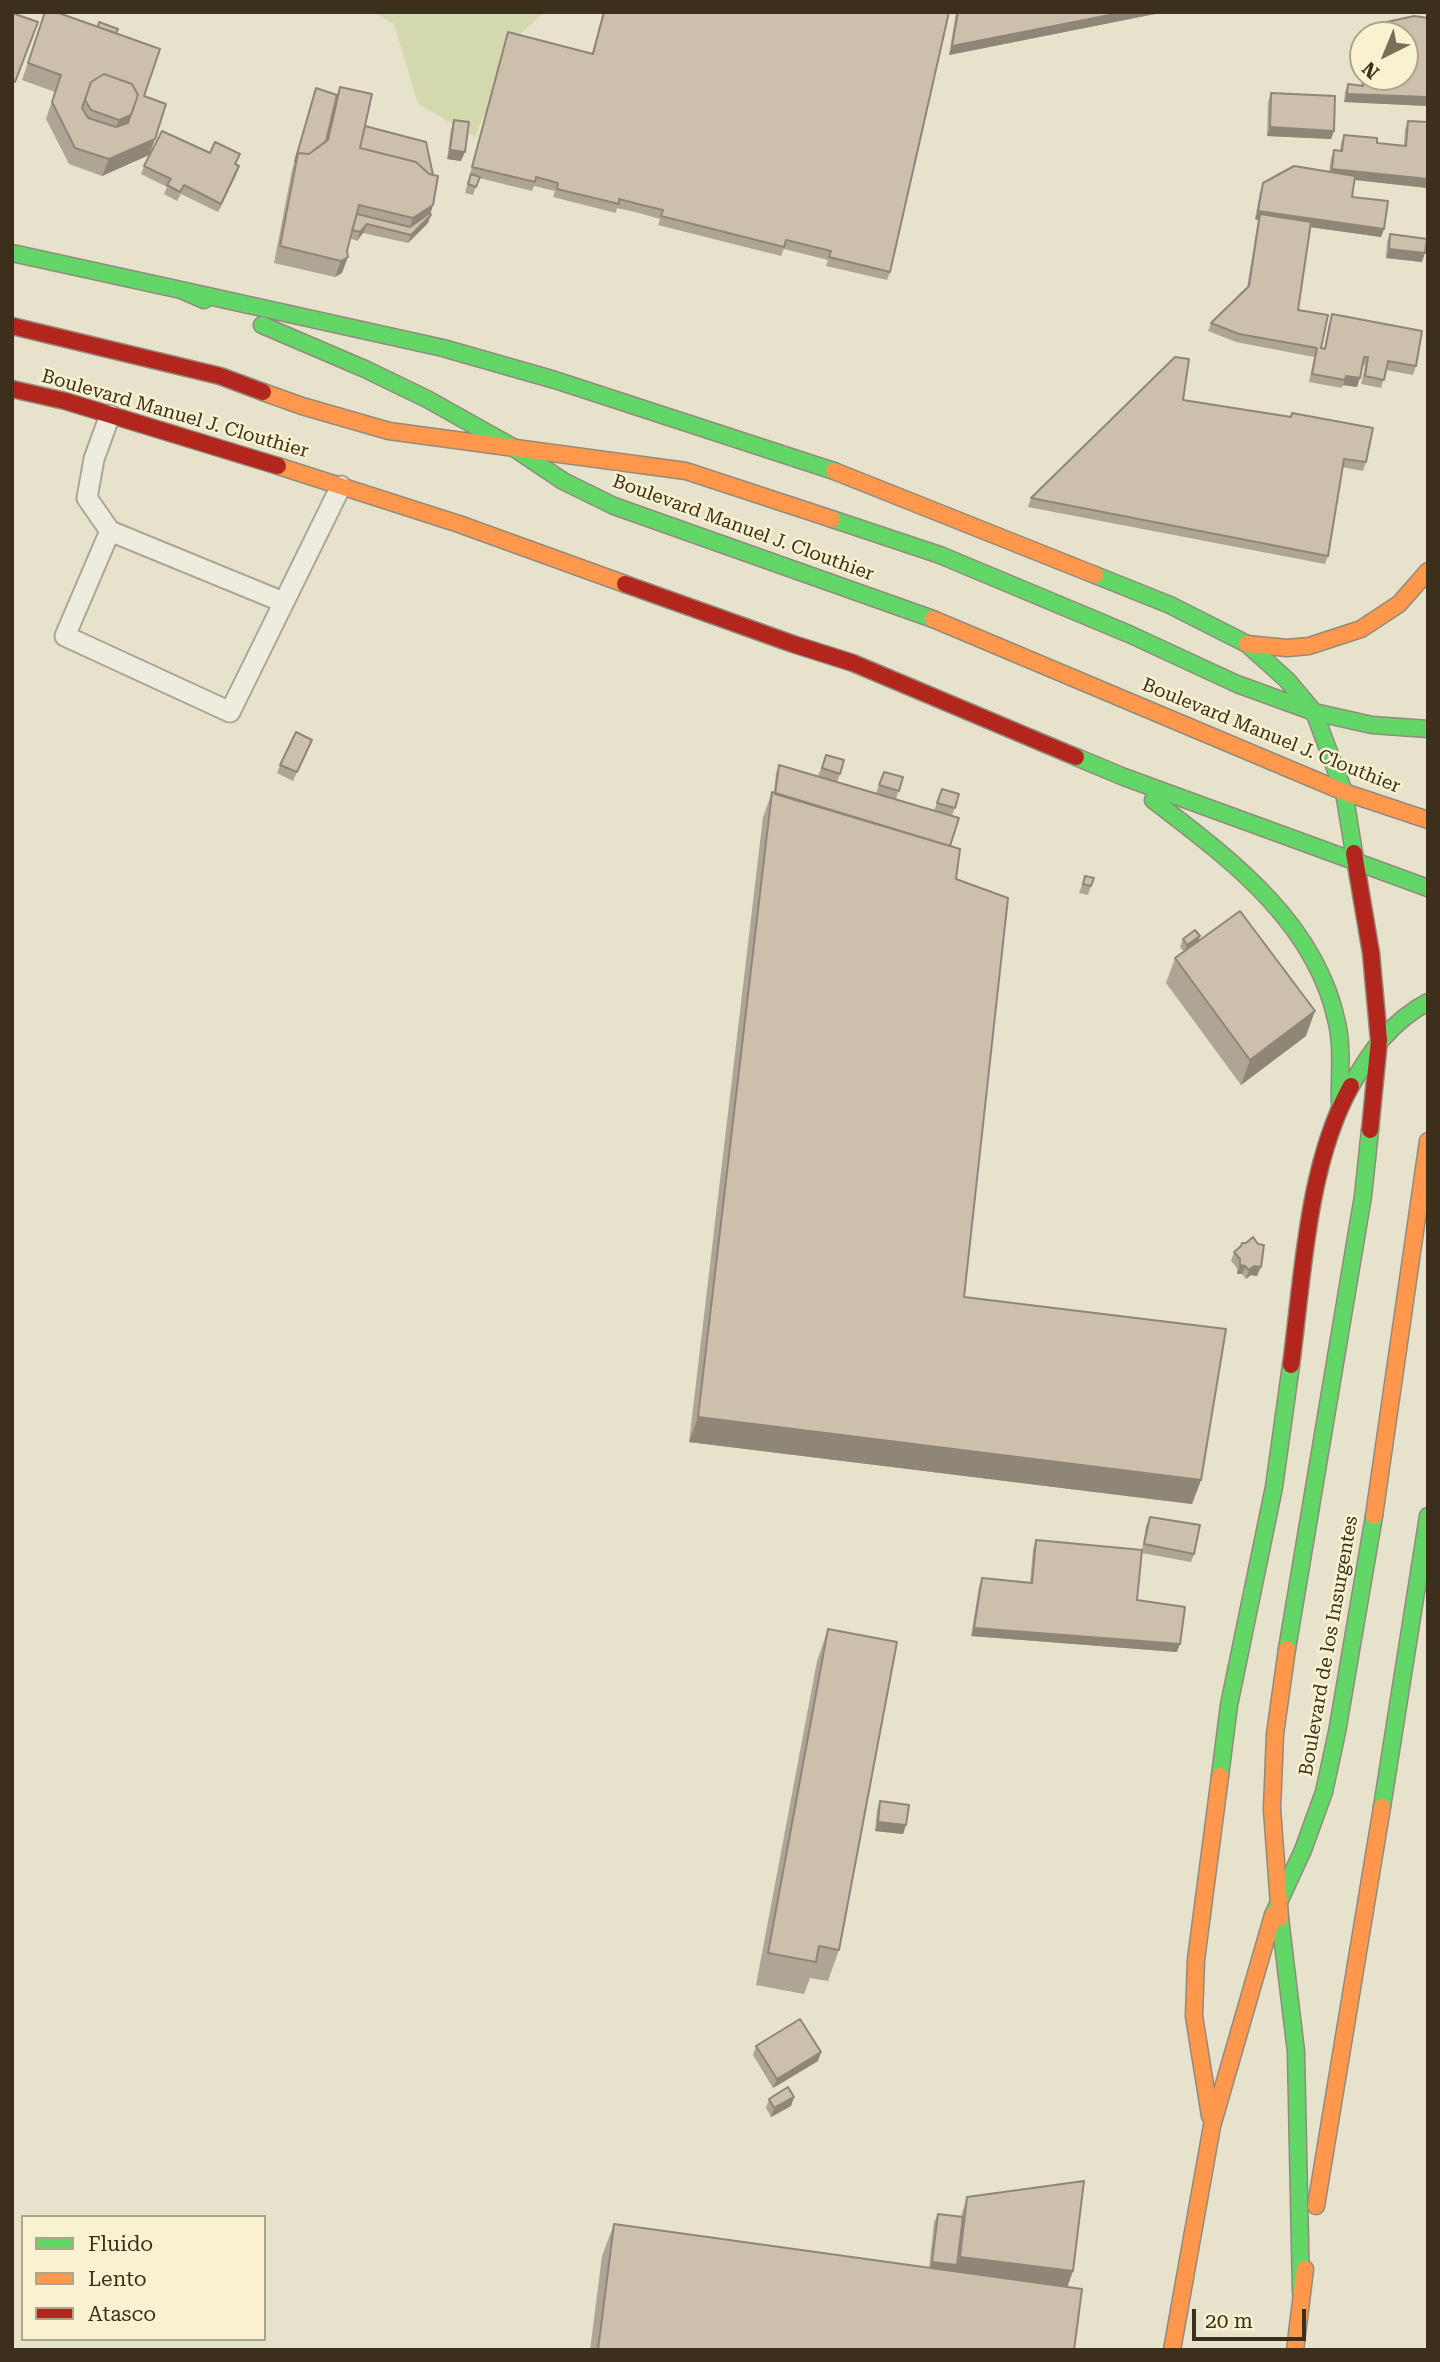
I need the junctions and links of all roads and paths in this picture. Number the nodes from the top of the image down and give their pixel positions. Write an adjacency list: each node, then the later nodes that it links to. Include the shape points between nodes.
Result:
1 (12, 253): 2 (main road, Boulevard Manuel J. Clouthier)
2 (181, 290): 6 (main road, Boulevard Manuel J. Clouthier, via 365,369); 11 (main road, via 443,348 816,464 1170,605)
3 (12, 326): 6 (main road, via 220,376 388,431)
4 (12, 390): 5 (main road, Boulevard Manuel J. Clouthier)
5 (110, 415): 7 (main road, Boulevard Manuel J. Clouthier); 8 (lane, via 94,459 87,498)
6 (511, 446): 12 (main road, via 686,471 764,496 940,555 1237,684); 15 (main road, Boulevard Manuel J. Clouthier, via 564,481 614,506 925,616)
7 (341, 486): 10 (lane); 14 (main road, Boulevard Manuel J. Clouthier, via 853,663)
8 (110, 531): 10 (lane); 10 (lane, via 65,636 230,712)
9 (1428, 571): 11 (main road, via 1399,604 1361,629 1309,646)
10 (283, 602)
11 (1247, 644): 12 (main road)
12 (1314, 712): 13 (main road, via 1372,725); 15 (main road)
13 (1428, 729)
14 (1124, 777): 17 (main road, Boulevard Manuel J. Clouthier); 21 (main road, via 1241,872 1304,941 1324,981 1337,1024)
15 (1344, 792): 16 (main road, Boulevard Manuel J. Clouthier); 17 (main road)
16 (1428, 820)
17 (1356, 863): 18 (main road, Boulevard Manuel J. Clouthier); 20 (main road)
18 (1428, 888)
19 (1428, 1002): 20 (main road)
20 (1379, 1040): 21 (main road); 24 (main road, via 1363,1196 1275,1734 1272,1810)
21 (1340, 1105): 25 (main road, via 1312,1207 1274,1487 1229,1705 1213,1813 1194,2016)
22 (1428, 1141): 24 (main road, Boulevard de los Insurgentes, via 1386,1441 1337,1732 1324,1792)
23 (1428, 1516): 26 (main road)
24 (1278, 1900): 25 (main road, Boulevard de los Insurgentes); 26 (main road, via 1296,2052)
25 (1212, 2126): 27 (main road, Boulevard de los Insurgentes)
26 (1301, 2293): 28 (main road)
27 (1172, 2350)
28 (1295, 2350)

